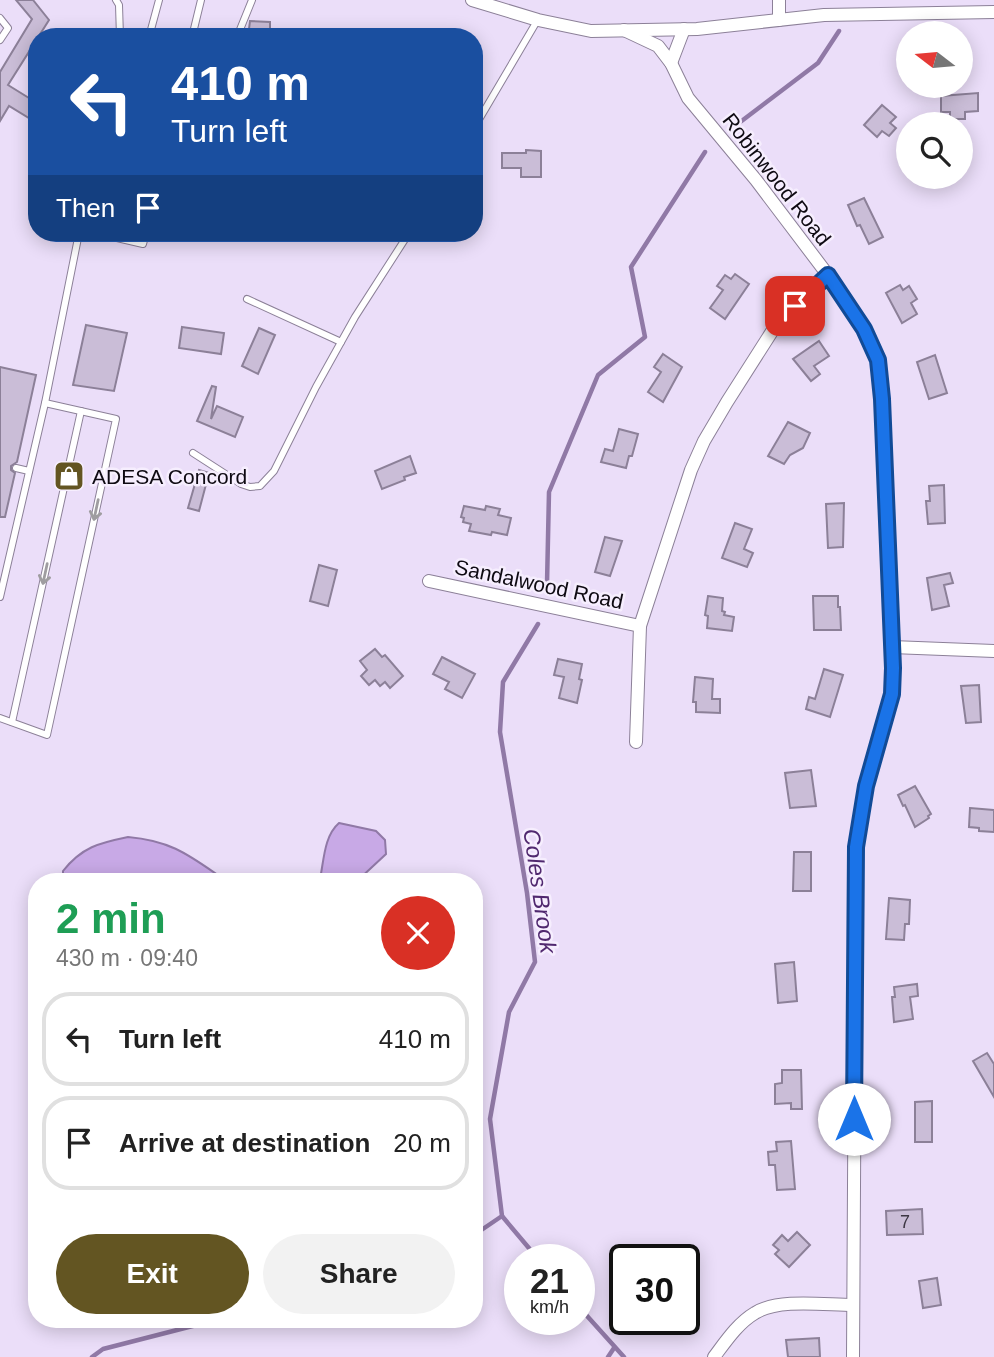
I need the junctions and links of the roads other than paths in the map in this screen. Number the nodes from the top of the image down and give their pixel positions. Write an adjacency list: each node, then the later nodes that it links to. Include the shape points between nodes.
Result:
1 (116, 0): 11 (lane)
2 (159, 0): 12 (lane)
3 (201, 0): 13 (lane)
4 (252, 0): 14 (lane)
5 (472, 0): 9 (street)
6 (779, 0): 10 (street)
7 (994, 12): 10 (street)
8 (0, 18): 17 (lane, via 8,29)
9 (538, 20): 16 (street, via 591,31); 19 (lane)
10 (779, 20): 15 (street)
11 (119, 28)
12 (151, 28)
13 (194, 28)
14 (241, 28)
15 (684, 29): 16 (street); 18 (street)
16 (624, 30): 18 (street, Robinwood Road, via 658,46)
17 (0, 40)
18 (671, 64): 22 (street, Robinwood Road, via 688,99 757,180)
19 (483, 113)
20 (77, 242): 25 (lane)
21 (403, 242): 24 (lane)
22 (828, 275): 34 (street, via 778,321 704,441); 35 (street, Robinwood Road, via 864,329 878,360)
23 (247, 299): 24 (lane)
24 (341, 342): 27 (lane, via 274,471 260,486 241,484)
25 (45, 403): 26 (lane); 29 (lane)
26 (81, 411): 38 (lane, one-way to 38); 38 (lane, one-way to 38, via 116,419 47,735)
27 (193, 453)
28 (16, 468): 29 (lane)
29 (29, 471): 31 (lane)
30 (0, 559): 31 (lane)
31 (8, 561): 33 (lane)
32 (429, 581): 34 (street, Sandalwood Road)
33 (0, 597)
34 (640, 626): 39 (street)
35 (892, 647): 36 (street); 40 (street, Robinwood Road, via 892,694 866,786 856,847)
36 (994, 651)
37 (0, 718): 38 (lane)
38 (12, 722)
39 (636, 742)
40 (853, 1305): 41 (street, via 788,1305 755,1312); 42 (street, Robinwood Road)
41 (714, 1357)
42 (853, 1357)

